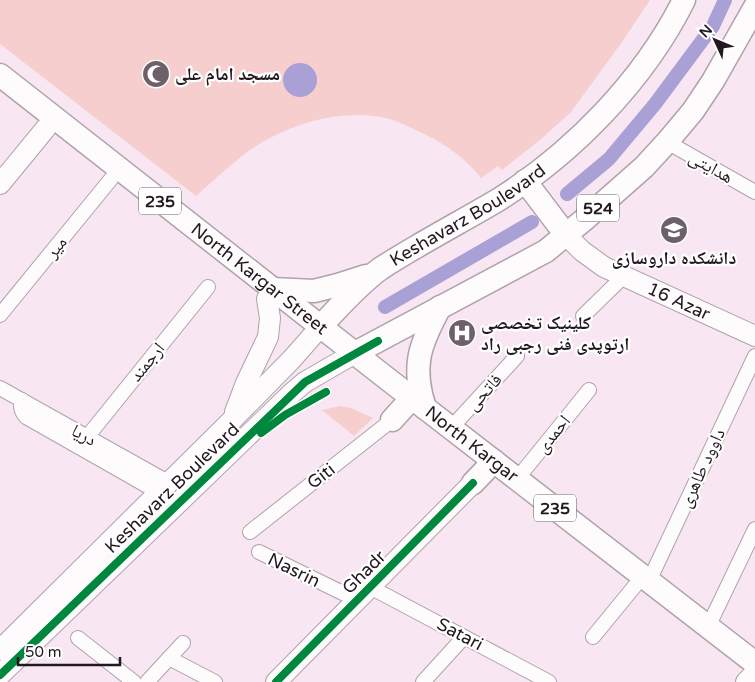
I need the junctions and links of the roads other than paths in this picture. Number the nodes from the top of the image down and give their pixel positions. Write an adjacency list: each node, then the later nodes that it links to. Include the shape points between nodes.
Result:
1 (684, 0): 8 (main road, Keshavarz Boulevard, via 661,40 617,96 570,147)
2 (755, 7): 6 (main road, Keshavarz Boulevard / 524, via 713,81)
3 (0, 75): 5 (main road)
4 (0, 92): 5 (main road)
5 (50, 123): 7 (main road, North Kargar Street); 9 (main road)
6 (667, 142): 10 (street, هدایتی); 11 (main road, Keshavarz Boulevard / 524, via 644,167)
7 (116, 174): 15 (main road, North Kargar Street / 235); 17 (street, میر)
8 (525, 181): 11 (main road); 12 (main road, Keshavarz Boulevard)
9 (0, 184)
10 (755, 192)
11 (566, 236): 13 (main road, 16 Azar, via 604,267); 16 (main road, Keshavarz Boulevard / 524, via 546,251)
12 (374, 274): 15 (main road, via 322,290); 19 (main road, Keshavarz Boulevard)
13 (624, 276): 18 (street); 20 (main road, 16 Azar)
14 (208, 287): 30 (street, ارجمند)
15 (270, 294): 19 (main road, North Kargar Street / 235); 27 (main road, via 268,337)
16 (440, 307): 21 (main road, Keshavarz Boulevard / 524); 26 (main road, via 421,346)
17 (0, 315)
18 (583, 316)
19 (318, 331): 21 (main road, North Kargar Street / 235); 27 (main road, Keshavarz Boulevard)
20 (755, 336)
21 (355, 353): 26 (main road, North Kargar / 235); 49 (main road, Keshavarz Boulevard / 524, via 292,393)
22 (517, 356): 29 (street, فاتحی)
23 (755, 356): 38 (street, داوود طاهری)
24 (0, 388): 30 (street, دریا)
25 (589, 390): 32 (street, احمدی)
26 (418, 403): 28 (main road); 29 (main road, North Kargar / 235)
27 (232, 420): 34 (main road, Keshavarz Boulevard)
28 (392, 420): 36 (street, Giti)
29 (451, 428): 31 (main road, North Kargar / 235)
30 (83, 442): 34 (street, دریا)
31 (494, 461): 32 (main road, North Kargar / 235); 33 (main road)
32 (517, 479): 38 (main road, North Kargar / 235)
33 (473, 483): 39 (main road, Ghadr)
34 (163, 487): 45 (main road, Keshavarz Boulevard)
35 (755, 529): 40 (street)
36 (250, 532)
37 (259, 552): 39 (street, Nasrin)
38 (646, 579): 40 (main road, North Kargar / 235); 42 (street, داوود طاهری)
39 (363, 593): 41 (street, Satari); 53 (main road, Ghadr)
40 (708, 627): 47 (main road, North Kargar / 235)
41 (464, 637): 54 (street); 55 (street, Satari)
42 (593, 637)
43 (78, 638): 50 (street)
44 (183, 644): 46 (street)
45 (0, 650)
46 (169, 658): 51 (street); 52 (street)
47 (755, 663)
48 (755, 673): 56 (main road)
49 (0, 674)
50 (134, 682)
51 (147, 682)
52 (214, 682)
53 (276, 682)
54 (423, 682)
55 (549, 682)
56 (746, 682)

